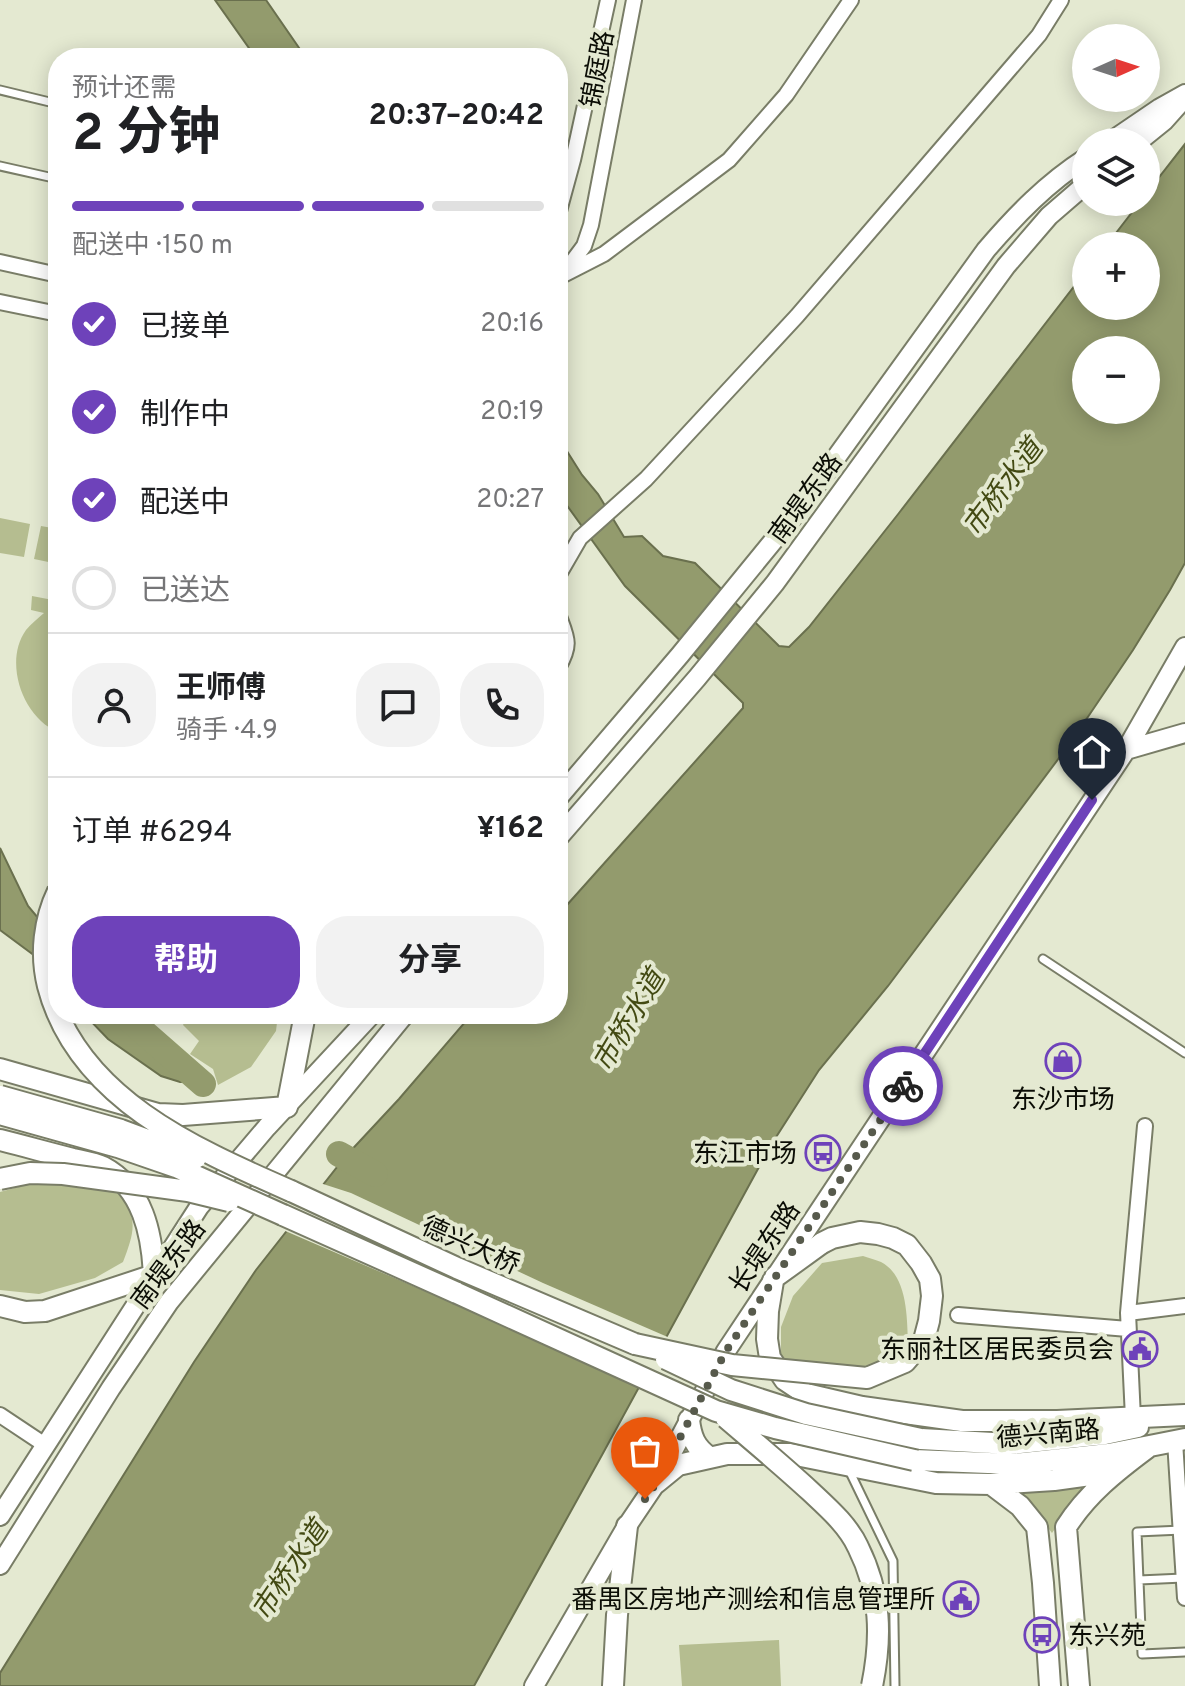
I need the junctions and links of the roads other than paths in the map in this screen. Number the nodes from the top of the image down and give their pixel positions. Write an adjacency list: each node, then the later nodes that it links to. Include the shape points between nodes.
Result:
1 (608, 0): 13 (street, 锦庭路)
2 (634, 0): 16 (street, 锦庭路, via 591,225)
3 (851, 0): 18 (street, via 786,95 729,160 604,254)
4 (1061, 0): 21 (street, via 1039,35 797,316 646,479 580,538)
5 (0, 90): 7 (lane)
6 (1185, 95): 8 (street); 9 (street)
7 (48, 102)
8 (1131, 128)
9 (1155, 128)
10 (0, 166): 12 (lane)
11 (1072, 167): 25 (street, 南堤东路, via 986,250 796,513)
12 (48, 177)
13 (568, 178)
14 (1072, 196): 26 (street, 南堤东路, via 1006,266 775,583)
15 (0, 262): 17 (street)
16 (568, 268)
17 (48, 273)
18 (568, 273)
19 (0, 302): 20 (street)
20 (48, 312)
21 (568, 559)
22 (1185, 647): 24 (street, 长堤东路)
23 (1185, 733): 24 (street)
24 (1126, 750): 45 (street, 长堤东路)
25 (568, 786)
26 (568, 826)
27 (48, 916): 29 (main road, bridge)
28 (1043, 959): 34 (lane)
29 (48, 983)
30 (63, 1024): 42 (main road, bridge, via 94,1072 158,1125 214,1158)
31 (303, 1024): 37 (main road)
32 (363, 1024): 37 (street, 南堤东路)
33 (397, 1024): 72 (street, 南堤东路, via 169,1302)
34 (1185, 1053)
35 (0, 1069): 37 (main road, via 158,1114)
36 (0, 1096): 42 (main road, 德兴大桥, bridge, via 121,1130)
37 (287, 1107): 44 (street, 南堤东路, via 199,1207)
38 (0, 1114): 43 (main road, 德兴大桥, bridge, via 176,1167)
39 (1145, 1126): 48 (street)
40 (0, 1140): 44 (main road, via 103,1167 127,1185 149,1231)
41 (0, 1179): 43 (main road, bridge, via 63,1174 188,1191)
42 (291, 1191): 51 (main road, 德兴大桥)
43 (283, 1215): 53 (main road, 德兴大桥, bridge)
44 (154, 1275): 46 (main road, via 57,1308 25,1312); 60 (street, 南堤东路)
45 (774, 1279): 51 (main road, bridge, via 832,1238 860,1232 893,1238 907,1245 930,1279 924,1340 905,1362 867,1378 732,1365); 52 (main road, via 768,1311 770,1358 785,1380); 57 (street, 长堤东路)
46 (0, 1306)
47 (1185, 1306): 48 (street)
48 (1128, 1313): 50 (street)
49 (958, 1315): 50 (street)
50 (1128, 1329): 56 (street)
51 (635, 1344): 58 (main road, 德兴大桥, bridge, via 731,1390 806,1414)
52 (806, 1394): 56 (main road, via 962,1421); 62 (main road, via 789,1395 775,1407 776,1434)
53 (716, 1411): 64 (main road, 德兴大桥, bridge); 79 (main road, bridge, via 820,1500 858,1546 874,1592 879,1629)
54 (0, 1415): 60 (street)
55 (1185, 1417): 56 (main road); 58 (main road, 德兴南路, via 1105,1434 1010,1444)
56 (1133, 1418)
57 (689, 1420): 63 (main road, via 691,1437); 67 (street, 长堤东路)
58 (921, 1439)
59 (1180, 1440): 61 (main road, 德兴南路); 71 (street)
60 (45, 1445): 69 (street, 南堤东路)
61 (1147, 1448): 64 (main road, 德兴南路, via 1013,1464); 65 (main road)
62 (795, 1455): 63 (main road); 66 (main road)
63 (709, 1457): 67 (main road, via 678,1465)
64 (914, 1460)
65 (1126, 1464): 68 (main road, via 1090,1475); 82 (main road, via 1088,1498 1066,1527)
66 (847, 1466): 68 (main road, via 936,1483); 80 (lane, via 893,1561)
67 (656, 1483): 70 (street, 长堤东路)
68 (991, 1484): 81 (main road, via 1037,1527)
69 (0, 1516)
70 (627, 1526): 77 (street, 长堤东路); 78 (main road)
71 (1182, 1530): 73 (street); 74 (lane, via 1137,1532)
72 (0, 1565)
73 (1183, 1578): 74 (lane); 75 (street)
74 (1139, 1580): 76 (lane, via 1142,1654)
75 (1185, 1598)
76 (1185, 1652)
77 (534, 1686)
78 (613, 1686)
79 (872, 1686)
80 (895, 1686)
81 (1050, 1686)
82 (1079, 1686)

